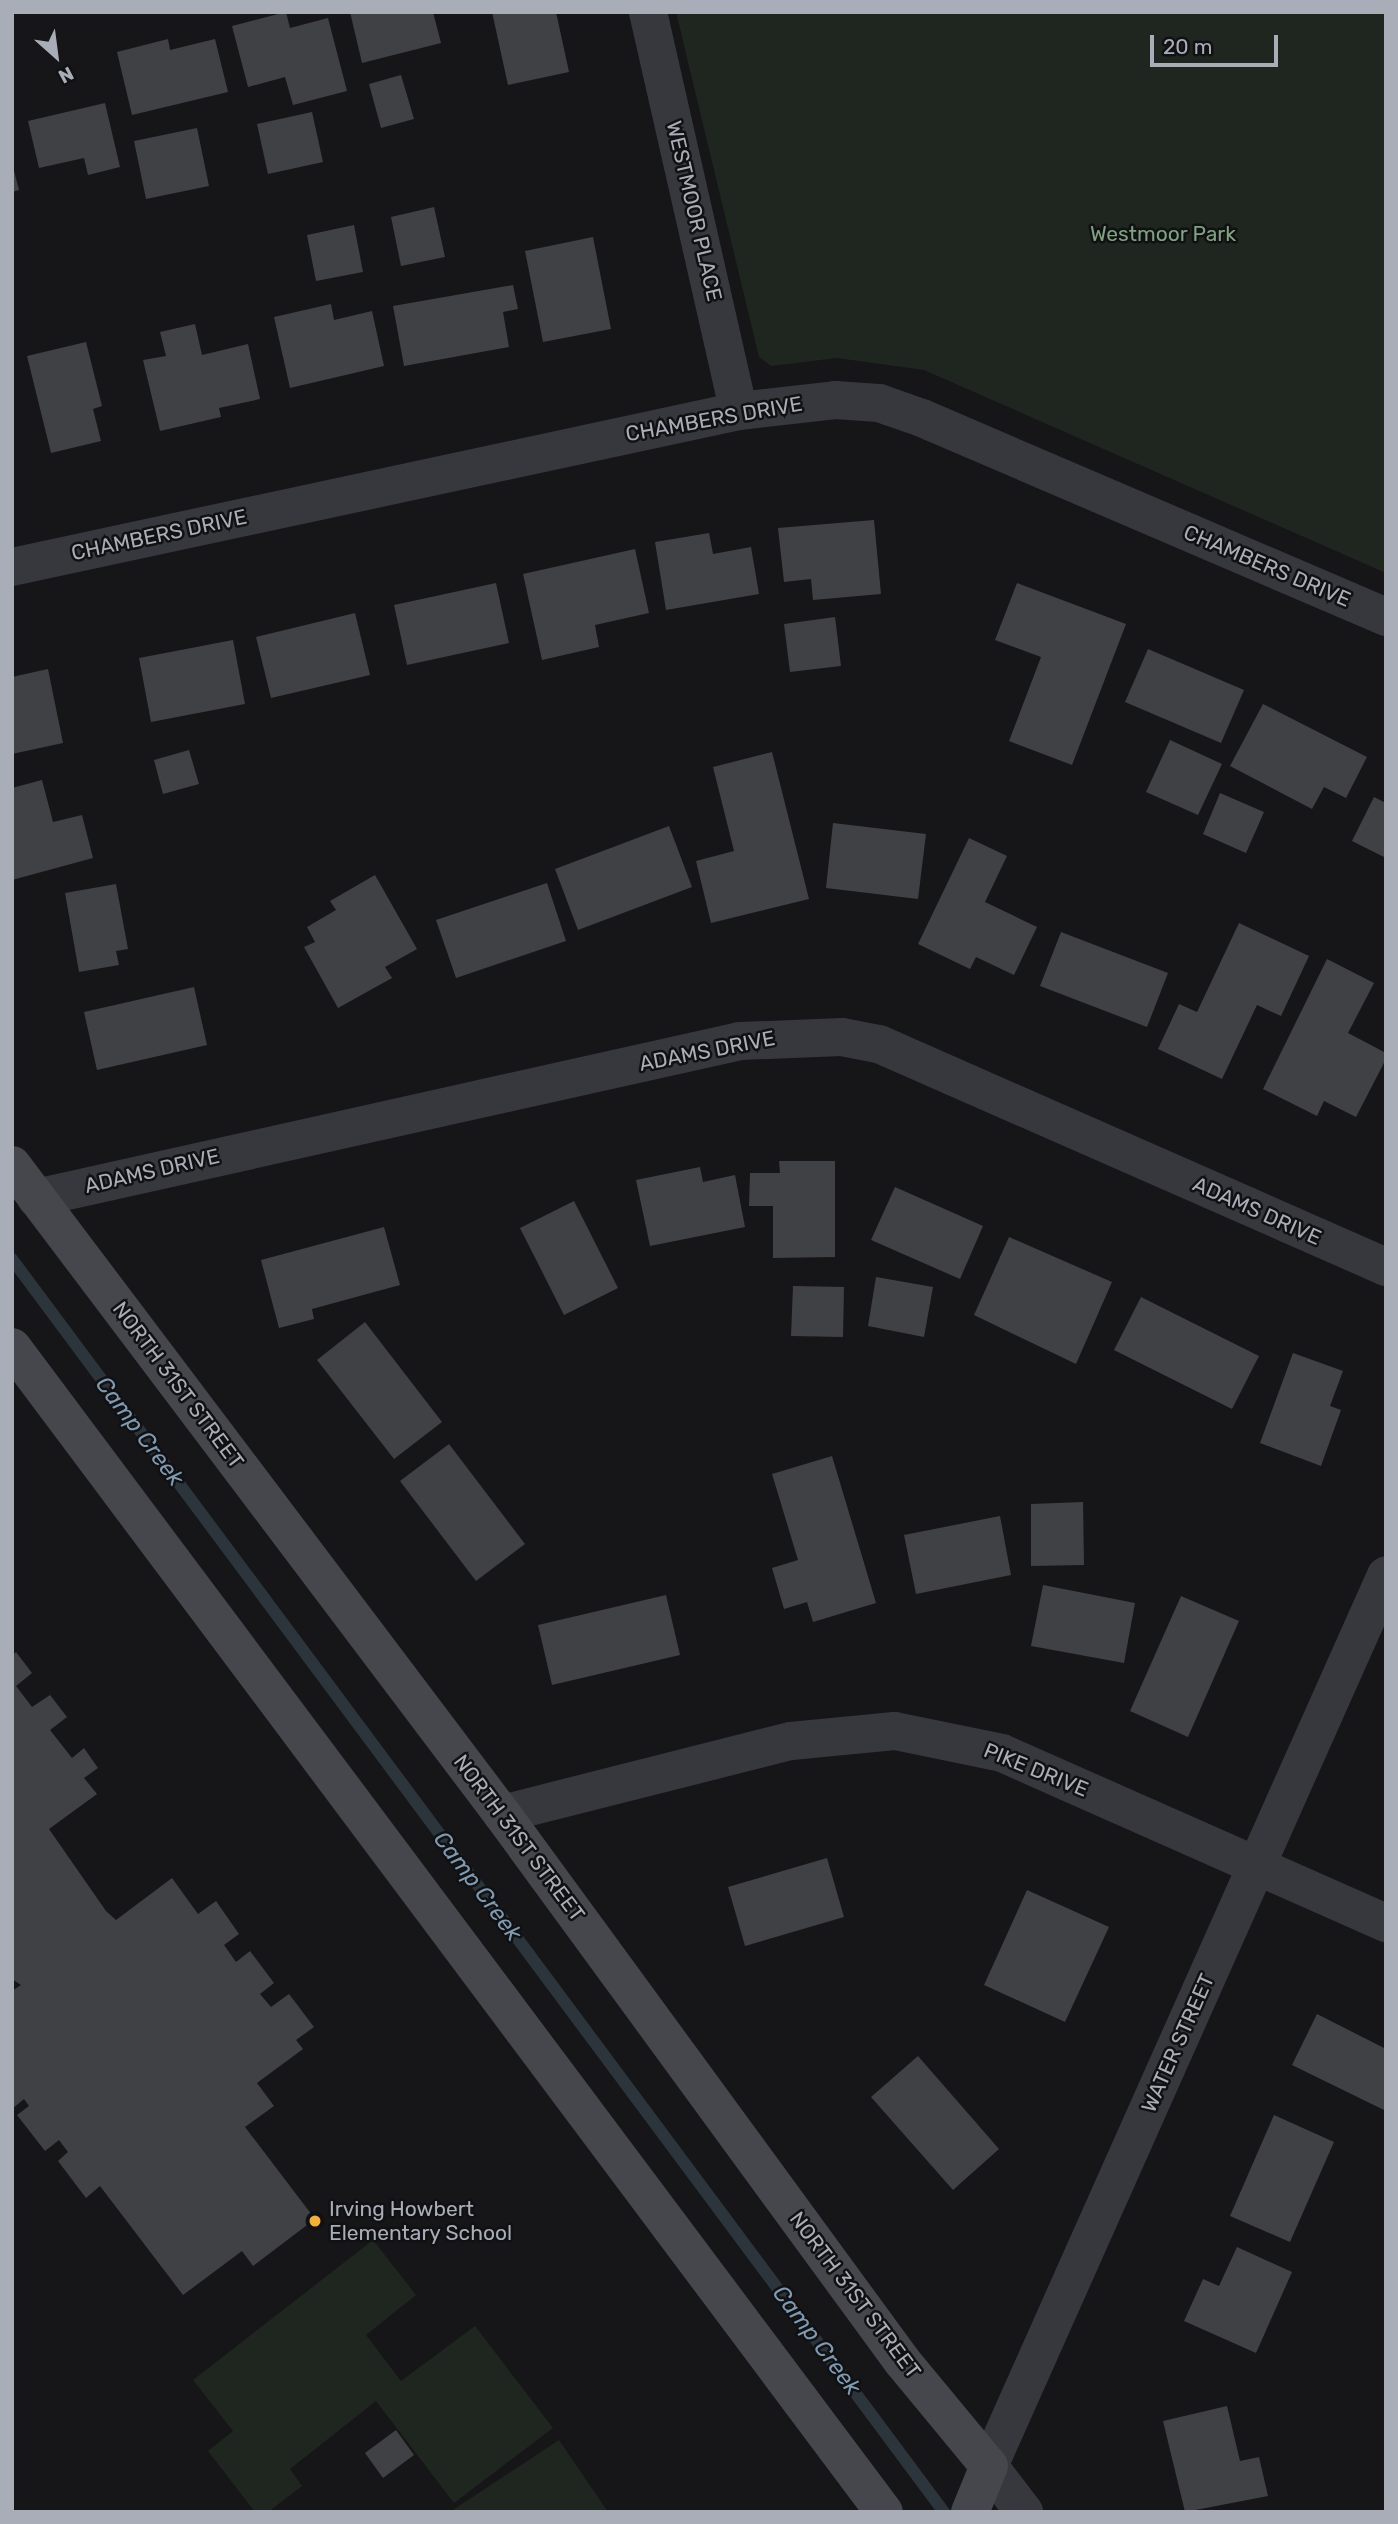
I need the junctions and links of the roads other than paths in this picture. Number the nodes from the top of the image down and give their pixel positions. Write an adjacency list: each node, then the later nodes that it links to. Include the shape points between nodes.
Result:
1 (649, 12): 2 (street, WESTMOOR PLACE)
2 (739, 411): 3 (street, CHAMBERS DRIVE); 4 (street, CHAMBERS DRIVE, via 835,400 878,403)
3 (12, 567)
4 (1386, 617)
5 (12, 1165): 6 (main road, NORTH 31ST STREET)
6 (36, 1198): 7 (street, ADAMS DRIVE, via 740,1041 842,1037 878,1044); 10 (main road, NORTH 31ST STREET)
7 (1386, 1267)
8 (12, 1347): 14 (main road)
9 (1386, 1575): 11 (street, WATER STREET)
10 (502, 1814): 11 (street, PIKE DRIVE, via 791,1741 895,1731 1002,1753); 13 (main road, NORTH 31ST STREET, via 902,2361)
11 (1256, 1866): 12 (street, PIKE DRIVE); 13 (street, WATER STREET)
12 (1386, 1923)
13 (989, 2466): 15 (main road, WATER STREET); 16 (street, NORTH 31ST STREET)
14 (884, 2512)
15 (970, 2512)
16 (1024, 2512)

